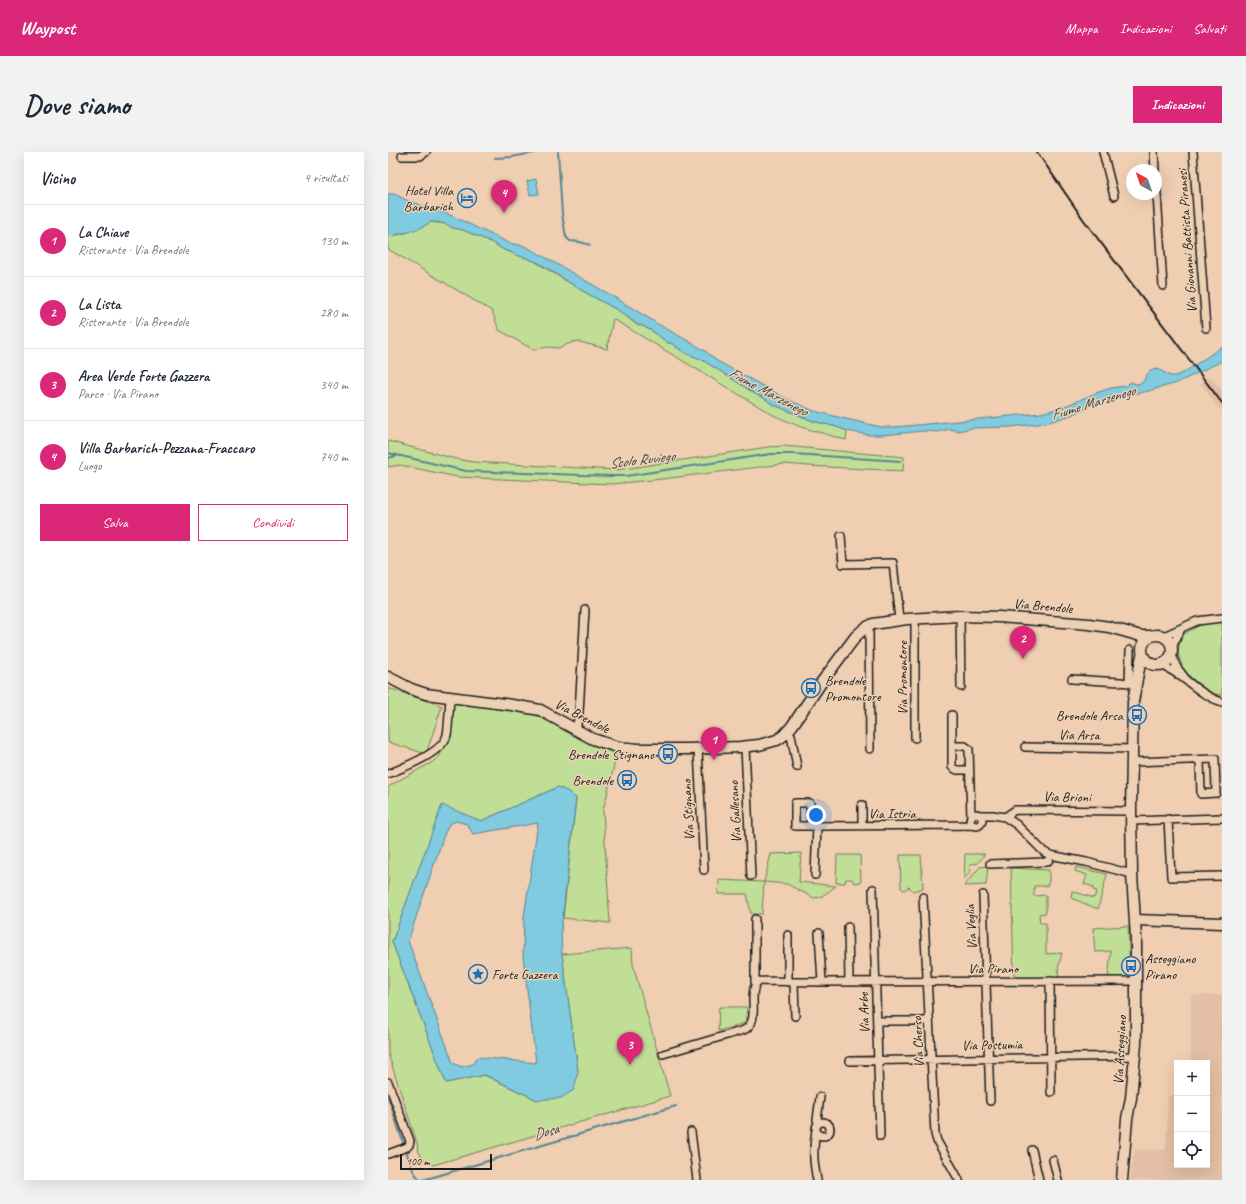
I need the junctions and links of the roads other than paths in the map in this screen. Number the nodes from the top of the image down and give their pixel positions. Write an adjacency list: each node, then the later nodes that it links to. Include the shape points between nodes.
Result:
1 (426, 152): 5 (street, via 420,156)
2 (1103, 152): 7 (street)
3 (1154, 152): 6 (street)
4 (1194, 152): 10 (street, Via Giovanni Battista Piranesi)
5 (402, 156)
6 (1155, 164)
7 (1114, 196)
8 (1157, 200): 9 (street)
9 (1163, 286)
10 (1206, 328)
11 (841, 536): 16 (street, via 843,564 893,563)
12 (585, 610): 33 (street, via 579,712)
13 (960, 616): 14 (street, Via Brendole); 19 (street, Via Brendole, via 1069,622); 29 (street)
14 (915, 618): 16 (street, Via Brendole); 35 (street, Via Promontore)
15 (1222, 618): 18 (street, via 1197,621)
16 (899, 619): 17 (street, Via Brendole)
17 (868, 626): 34 (street, Via Brendole, via 850,644); 40 (street)
18 (1181, 629): 20 (street); 22 (street)
19 (1122, 631): 20 (street, Via Brendole, via 1141,636); 23 (street, Via Brendole, via 1136,641)
20 (1156, 636): 22 (street, via 1166,638); 23 (street, via 1144,641)
21 (1130, 650): 28 (street)
22 (1172, 651): 24 (street, via 1166,663); 27 (street, via 1176,666)
23 (1142, 653): 24 (street, via 1145,660); 28 (street)
24 (1157, 665): 27 (street); 28 (street, via 1144,671)
25 (388, 677): 30 (street, Via Brendole, via 418,692)
26 (1072, 679): 28 (street)
27 (1186, 680): 31 (street, via 1203,694)
28 (1134, 683): 41 (street)
29 (961, 687)
30 (450, 697): 33 (street, Via Brendole, via 536,709); 46 (street, via 447,736 443,744 428,755)
31 (1222, 702)
32 (952, 715): 36 (street)
33 (574, 729): 39 (street, Via Brendole, via 593,740 624,748)
34 (788, 731): 37 (street, Via Brendole, via 773,741); 44 (street)
35 (915, 738)
36 (952, 746): 45 (street, via 953,768); 45 (street, via 968,747)
37 (745, 747): 39 (street, Via Brendole); 60 (street, Via Gallesano)
38 (1026, 747): 41 (street, Via Arsa)
39 (698, 749): 57 (street, Via Stignano)
40 (870, 749)
41 (1133, 749): 43 (street)
42 (1200, 760): 42 (street, via 1215,759 1216,793 1201,794); 43 (street)
43 (1133, 762): 49 (street)
44 (797, 767)
45 (969, 770): 53 (street)
46 (388, 774)
47 (862, 805): 54 (street)
48 (979, 815): 50 (street, Via Istria); 53 (street, Via Istria, via 973,815); 53 (street, via 982,823 979,826)
49 (1131, 816): 50 (street, Via Brioni, via 1015,810); 52 (street, Via Brioni); 58 (street)
50 (1005, 817): 55 (street)
51 (1222, 818): 52 (street, Via Brioni)
52 (1168, 819): 61 (street, via 1171,877)
53 (972, 822): 54 (street, Via Istria)
54 (862, 826): 59 (street, Via Istria, via 814,826)
55 (1050, 855): 56 (street, via 1046,862); 58 (street)
56 (990, 864)
57 (704, 870)
58 (1132, 874): 66 (street)
59 (815, 875)
60 (751, 876)
61 (1222, 876)
62 (873, 889): 77 (street, Via Arbe)
63 (982, 895): 71 (street, Via Veglia)
64 (923, 897): 78 (street, Via Cherso)
65 (755, 919): 79 (street)
66 (1135, 920): 67 (street); 73 (street, Via Asseggiano)
67 (1222, 923)
68 (848, 927): 76 (street)
69 (819, 933): 75 (street)
70 (788, 935): 74 (street)
71 (986, 981): 72 (street, Via Pirano); 78 (street, Via Pirano); 86 (street, Via Veglia)
72 (1050, 981): 73 (street, Via Pirano); 84 (street)
73 (1136, 981): 85 (street, Via Asseggiano)
74 (791, 982): 75 (street, Via Pirano); 79 (street, Via Pirano, via 758,981); 80 (street)
75 (822, 982): 76 (street, Via Pirano)
76 (849, 982): 77 (street, Via Pirano)
77 (876, 982): 78 (street, Via Pirano); 81 (street, Via Arbe)
78 (927, 982): 82 (street, Via Cherso)
79 (756, 984): 83 (street, via 749,1027)
80 (795, 1016)
81 (877, 1020): 82 (street); 88 (street, Via Arbe)
82 (929, 1021): 87 (street, Via Cherso)
83 (663, 1054)
84 (1050, 1056): 85 (street, Via Postumia); 86 (street, Via Postumia); 91 (street)
85 (1135, 1056): 107 (street, Via Asseggiano)
86 (988, 1058): 87 (street, Via Postumia); 93 (street, Via Veglia)
87 (932, 1059): 88 (street, Via Postumia); 104 (street, Via Cherso, via 936,1139)
88 (879, 1060): 89 (street, Via Postumia); 97 (street, Via Arbe)
89 (850, 1061)
90 (388, 1082): 99 (street, via 410,1141 405,1148)
91 (1051, 1092)
92 (820, 1097): 94 (street)
93 (990, 1101)
94 (817, 1127): 96 (street, via 819,1135); 96 (street, via 824,1122 830,1126 828,1134); 100 (street)
95 (692, 1132): 102 (street)
96 (824, 1136): 100 (street)
97 (880, 1136)
98 (1032, 1150): 105 (street)
99 (388, 1154)
100 (813, 1154): 103 (street)
101 (1053, 1160): 106 (street)
102 (697, 1180)
103 (816, 1180)
104 (959, 1180)
105 (1039, 1180)
106 (1058, 1180)
107 (1122, 1180)

